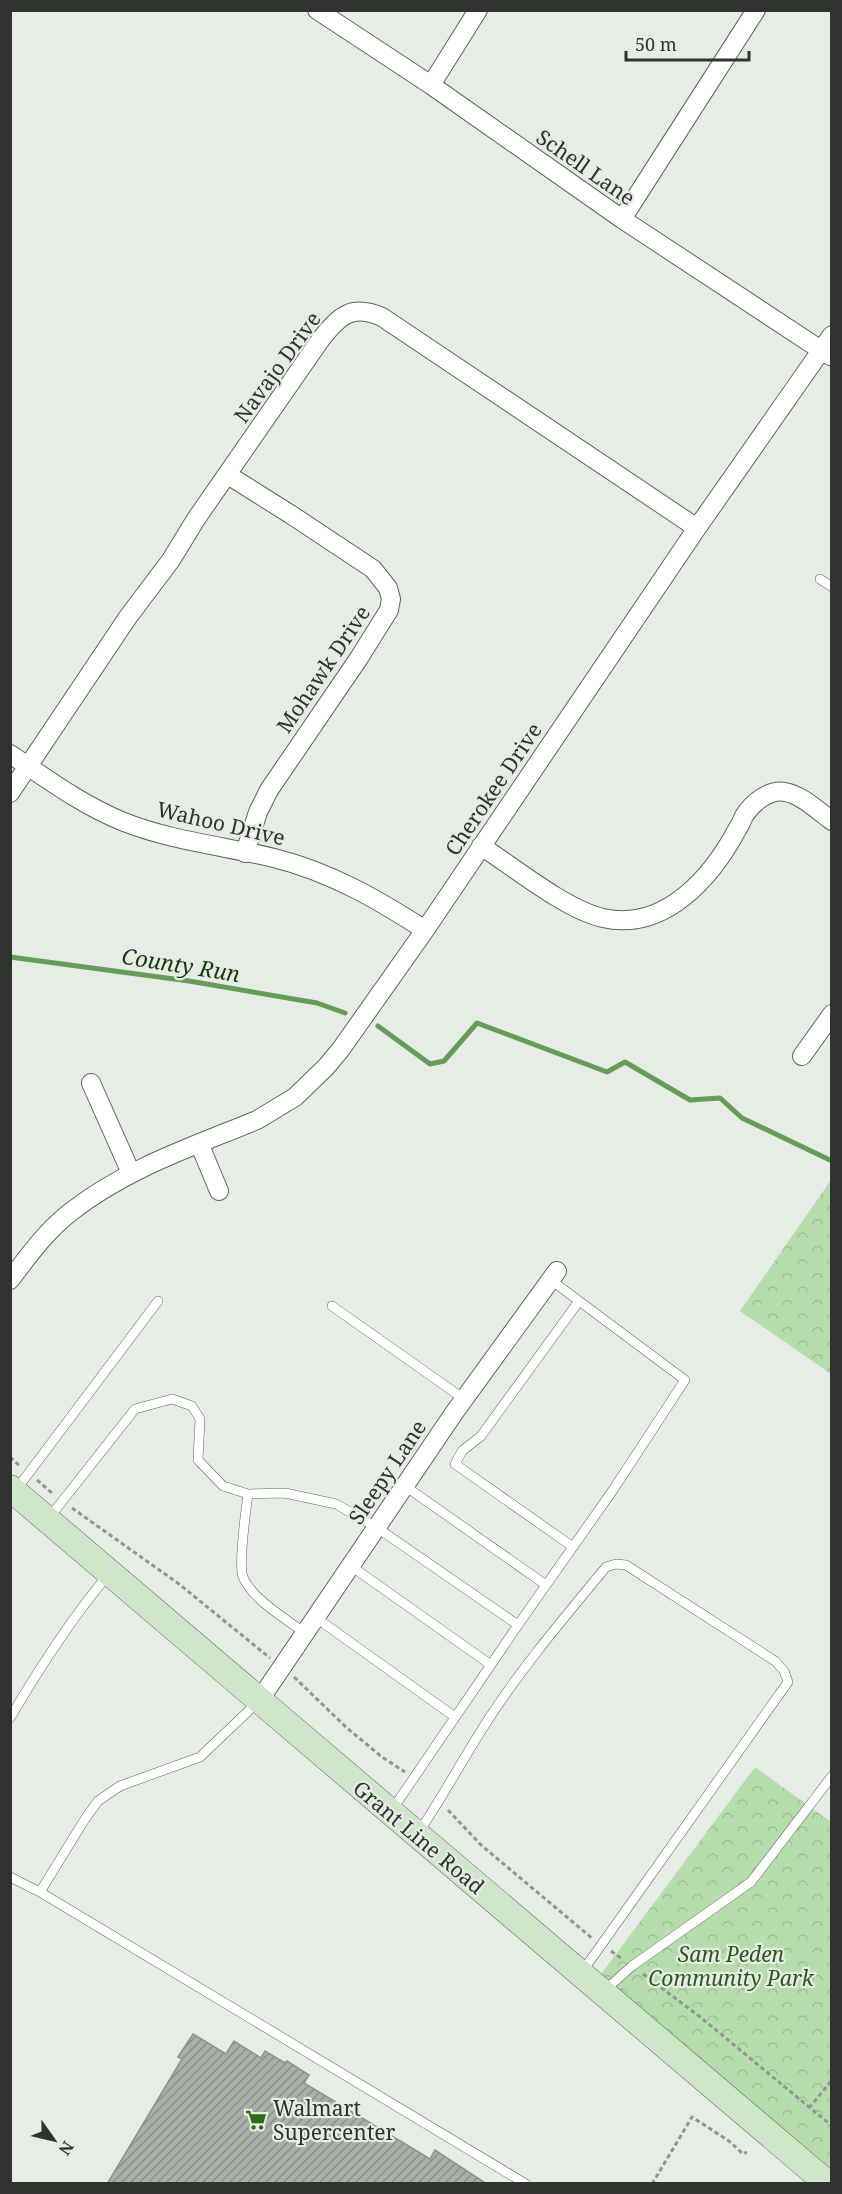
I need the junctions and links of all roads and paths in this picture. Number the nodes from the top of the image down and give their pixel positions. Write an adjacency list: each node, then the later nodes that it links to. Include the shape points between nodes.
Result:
1 (317, 10): 4 (street, Schell Lane)
2 (478, 10): 4 (street)
3 (756, 10): 5 (street)
4 (431, 85): 5 (street, Schell Lane)
5 (622, 219): 6 (street, Schell Lane)
6 (828, 347): 8 (street, Cherokee Drive)
7 (228, 476): 8 (street, Navajo Drive, via 331,326 354,311 370,312); 12 (street, Navajo Drive); 16 (street, Mohawk Drive, via 373,569 388,588 391,599 389,610 359,658 269,790)
8 (697, 528): 15 (street, Cherokee Drive)
9 (820, 579): 10 (lane)
10 (831, 587)
11 (10, 754): 12 (street, Wahoo Drive)
12 (29, 767): 13 (street, Navajo Drive); 16 (street, Wahoo Drive, via 86,804 124,822 189,842)
13 (10, 793)
14 (831, 821): 15 (street, via 793,794 784,791 764,796 745,814 721,856 699,884 671,906 638,920 603,918 588,912)
15 (481, 846): 17 (street, Cherokee Drive)
16 (245, 853): 17 (street, Wahoo Drive, via 310,869 348,884)
17 (426, 930): 21 (street, Cherokee Drive, via 341,1049 311,1083 295,1098 257,1120)
18 (831, 1014): 19 (street)
19 (802, 1056)
20 (91, 1083): 22 (street)
21 (199, 1143): 22 (street, Cherokee Drive); 23 (street)
22 (130, 1173): 25 (street, Cherokee Drive, via 55,1226)
23 (219, 1191)
24 (554, 1276): 27 (lane); 29 (street, Sleepy Lane)
25 (10, 1280)
26 (158, 1301): 31 (lane)
27 (579, 1301): 35 (lane, via 685,1380); 35 (lane, via 481,1436 462,1451 455,1464)
28 (332, 1306): 29 (lane)
29 (464, 1399): 30 (street, Sleepy Lane)
30 (405, 1486): 34 (street, Sleepy Lane); 38 (lane)
31 (12, 1490): 33 (main road, Grant Line Road)
32 (248, 1494): 33 (lane, via 223,1486 198,1460 200,1419 192,1406 172,1400 135,1409); 34 (lane, via 285,1494 336,1504); 41 (lane, via 242,1576 255,1595)
33 (47, 1520): 37 (main road, Grant Line Road)
34 (376, 1527): 36 (street, Sleepy Lane); 40 (lane)
35 (573, 1547): 38 (lane)
36 (351, 1566): 39 (street, Sleepy Lane); 42 (lane)
37 (109, 1573): 43 (main road, Grant Line Road); 45 (lane, via 80,1609)
38 (546, 1585): 40 (lane)
39 (315, 1617): 41 (street, Sleepy Lane); 44 (lane)
40 (518, 1624): 42 (lane)
41 (305, 1633): 43 (street, Sleepy Lane)
42 (491, 1665): 44 (lane)
43 (259, 1701): 47 (main road, Grant Line Road); 50 (lane, via 200,1757 120,1786 98,1801)
44 (456, 1717): 47 (lane)
45 (10, 1718)
46 (831, 1776): 52 (lane, via 752,1882 632,1966)
47 (390, 1812): 48 (main road, Grant Line Road)
48 (416, 1835): 51 (main road, Grant Line Road); 51 (lane, via 534,1654 606,1567 626,1565 775,1661 788,1682)
49 (10, 1877): 50 (lane)
50 (40, 1892): 56 (lane)
51 (580, 1974): 52 (main road, Grant Line Road)
52 (602, 1993): 58 (main road, Grant Line Road)
53 (831, 2080): 54 (path)
54 (808, 2108)
55 (747, 2152): 57 (path, via 742,2154 692,2117)
56 (526, 2184)
57 (652, 2184)
58 (828, 2184)

